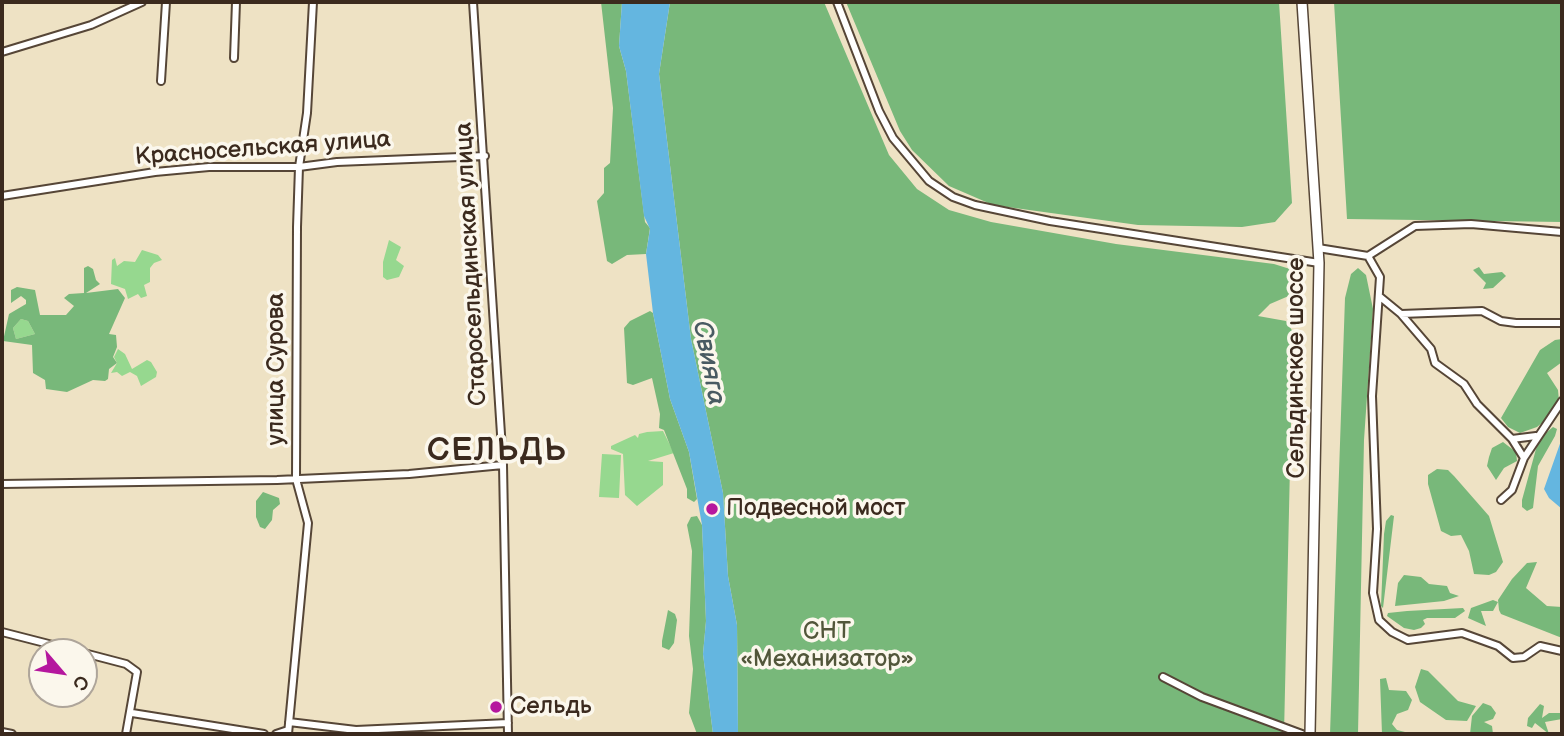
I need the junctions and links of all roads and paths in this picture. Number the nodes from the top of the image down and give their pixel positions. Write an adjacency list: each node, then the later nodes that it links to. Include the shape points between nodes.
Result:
1 (142, 2): 8 (street, via 91,25)
2 (166, 2): 10 (street)
3 (236, 2): 9 (street)
4 (313, 2): 11 (street, улица Сурова)
5 (474, 2): 12 (street, Старосельдинская улица)
6 (837, 2): 19 (street, via 893,138 929,181 953,197 1050,221)
7 (1302, 2): 17 (main road, Сельдинское шоссе)
8 (2, 52)
9 (234, 58)
10 (161, 81)
11 (301, 154): 13 (street); 14 (street, улица Сурова)
12 (485, 156): 13 (street, Красносельская улица); 27 (street, Старосельдинская улица)
13 (319, 164): 14 (street, Красносельская улица)
14 (299, 167): 15 (street, Красносельская улица, via 155,172); 28 (street, улица Сурова)
15 (2, 196)
16 (1562, 232): 18 (street, via 1471,224 1415,226)
17 (1318, 248): 18 (street); 19 (main road, Сельдинское шоссе)
18 (1368, 256): 20 (street, via 1380,277)
19 (1319, 263): 46 (main road, Сельдинское шоссе)
20 (1379, 296): 21 (street); 33 (street, via 1372,396 1377,528 1373,593 1379,620 1408,640 1462,633 1499,646 1513,658 1524,657 1540,646)
21 (1401, 314): 22 (street, via 1482,311 1501,321); 25 (street, via 1431,349 1439,368 1458,378 1487,417)
22 (1562, 323)
23 (1562, 401): 24 (street)
24 (1536, 436): 25 (street); 26 (street)
25 (1512, 439): 26 (street)
26 (1524, 458): 30 (street, via 1512,491)
27 (503, 465): 28 (street); 37 (street, Старосельдинская улица)
28 (296, 479): 29 (street); 38 (street, улица Сурова, via 308,523)
29 (2, 484)
30 (1501, 500)
31 (2, 632): 32 (street)
32 (28, 638)
33 (1562, 651)
34 (98, 656): 36 (street, via 127,664 137,672)
35 (1163, 677): 45 (street, via 1202,697)
36 (132, 713): 41 (street); 42 (street)
37 (508, 723): 38 (street); 44 (street, Старосельдинская улица)
38 (288, 729): 43 (street)
39 (2, 732): 40 (street)
40 (12, 734)
41 (126, 734)
42 (264, 734)
43 (276, 734)
44 (509, 734)
45 (1302, 734)
46 (1310, 734)

